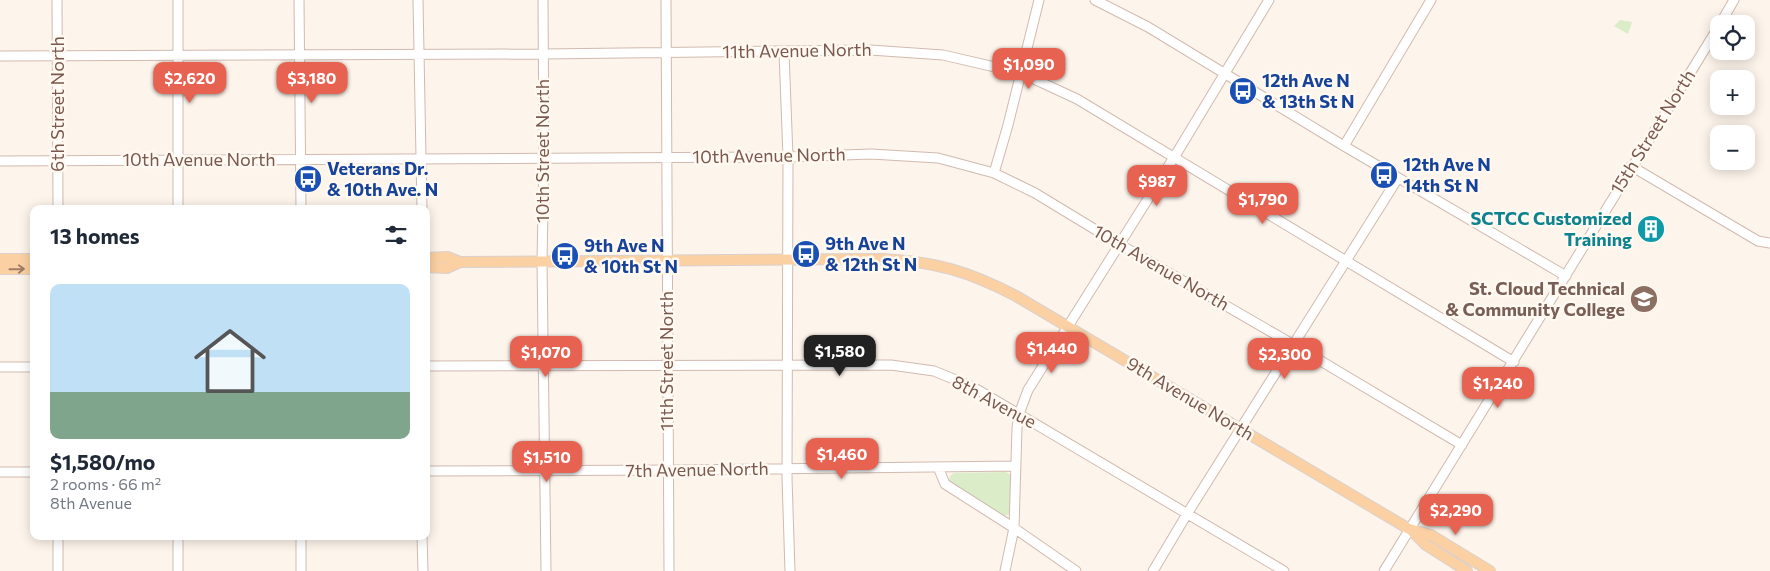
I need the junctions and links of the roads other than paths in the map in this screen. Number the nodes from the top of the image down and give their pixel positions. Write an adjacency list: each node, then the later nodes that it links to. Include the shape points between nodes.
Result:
1 (57, 0): 21 (street, 6th Street North)
2 (178, 0): 19 (street)
3 (299, 0): 16 (street)
4 (418, 0): 17 (street)
5 (542, 0): 18 (street, 10th Street North)
6 (666, 0): 14 (street, 11th Street North)
7 (1039, 0): 22 (street)
8 (1095, 0): 23 (street, via 1148,27)
9 (1269, 0): 23 (street)
10 (1431, 0): 24 (street)
11 (1734, 0): 12 (street, 15th Street North)
12 (1725, 15)
13 (1710, 39): 34 (street, 15th Street North)
14 (666, 52): 15 (street, 11th Avenue North); 18 (street, 11th Avenue North); 25 (street, 11th Street North)
15 (784, 52): 22 (street, 11th Avenue North, via 870,50 943,55); 26 (street)
16 (301, 54): 17 (street, 11th Avenue North); 19 (street, 11th Avenue North); 30 (street)
17 (418, 54): 18 (street, 11th Avenue North); 27 (street)
18 (543, 54): 28 (street, 10th Street North)
19 (178, 55): 21 (street, 11th Avenue North); 32 (street)
20 (0, 56): 21 (street, 11th Avenue North)
21 (58, 56): 31 (street, 6th Street North)
22 (1021, 73): 29 (street, 11th Avenue North, via 1077,99); 35 (street)
23 (1226, 74): 24 (street); 29 (street)
24 (1344, 146): 36 (street)
25 (667, 157): 26 (street, 10th Avenue North); 28 (street, 10th Avenue North); 48 (street, 11th Street North)
26 (788, 157): 35 (street, 10th Avenue North, via 871,154 938,158); 46 (street)
27 (421, 158): 28 (street, 10th Avenue North); 30 (street, 10th Avenue North); 40 (street)
28 (544, 158): 47 (street, 10th Street North)
29 (1175, 158): 42 (street); 50 (street, 11th Avenue North)
30 (300, 159): 32 (street, 10th Avenue North); 39 (street)
31 (58, 160): 32 (street, 10th Avenue North); 33 (street, 10th Avenue North); 37 (street, 6th Street North)
32 (178, 160): 38 (street)
33 (0, 161)
34 (1631, 166): 41 (street, via 1758,241); 54 (street, 15th Street North)
35 (994, 173): 42 (street, 10th Avenue North, via 1036,193)
36 (1398, 178): 50 (street); 54 (street)
37 (58, 205)
38 (178, 205)
39 (301, 205)
40 (422, 205)
41 (1770, 243)
42 (1119, 244): 55 (street); 56 (street, 10th Avenue North)
43 (430, 258): 49 (main road, 9th Avenue North, via 448,257)
44 (0, 259): 45 (main road)
45 (30, 259)
46 (788, 260): 48 (main road, 9th Avenue North); 55 (main road, 9th Avenue North, via 882,259 940,265 997,286); 58 (street)
47 (542, 261): 48 (main road, 9th Avenue North); 49 (main road, 9th Avenue North); 60 (street, 10th Street North)
48 (666, 261): 61 (street, 11th Street North)
49 (460, 262): 51 (main road, 9th Avenue North, via 447,268)
50 (1346, 262): 56 (street); 57 (street, 11th Avenue North)
51 (430, 267)
52 (0, 269): 53 (main road, one-way to 53)
53 (30, 269)
54 (1566, 276): 57 (street, 15th Street North)
55 (1067, 327): 64 (street, via 1028,390); 65 (main road, 9th Avenue North)
56 (1294, 345): 65 (street); 66 (street, 10th Avenue North)
57 (1514, 362): 66 (street, 15th Street North)
58 (788, 365): 61 (street, 8th Avenue); 64 (street, 8th Avenue, via 891,365 934,372 973,387); 69 (street)
59 (430, 366): 60 (street, 8th Avenue)
60 (544, 366): 61 (street, 8th Avenue); 72 (street, 10th Street North)
61 (666, 366): 70 (street, 11th Street North)
62 (0, 367): 63 (street)
63 (30, 367)
64 (1019, 414): 67 (street); 75 (street, 8th Avenue)
65 (1241, 429): 75 (street); 77 (main road, 9th Avenue North)
66 (1462, 445): 77 (street, 15th Street North)
67 (1016, 466): 68 (street, 7th Avenue North); 76 (street)
68 (938, 467): 69 (street, 7th Avenue North); 76 (street, via 945,484)
69 (787, 468): 70 (street, 7th Avenue North); 88 (street)
70 (668, 470): 72 (street, 7th Avenue North); 87 (street, 11th Street North)
71 (430, 471): 72 (street, 7th Avenue North)
72 (545, 471): 86 (street, 10th Street North)
73 (0, 472): 74 (street)
74 (30, 472)
75 (1187, 514): 91 (street); 92 (street, 8th Avenue)
76 (1014, 528): 89 (street); 90 (street)
77 (1410, 529): 93 (street, 15th Street North); 94 (main road, 9th Avenue North, via 1426,545); 95 (main road, 9th Avenue North, via 1430,536)
78 (58, 540): 82 (street)
79 (178, 540): 83 (street)
80 (300, 540): 84 (street)
81 (422, 540): 85 (street)
82 (58, 571)
83 (178, 571)
84 (301, 571)
85 (423, 571)
86 (546, 571)
87 (669, 571)
88 (790, 571)
89 (1005, 571)
90 (1076, 571)
91 (1153, 571)
92 (1284, 571)
93 (1384, 571)
94 (1467, 571)
95 (1490, 571)

